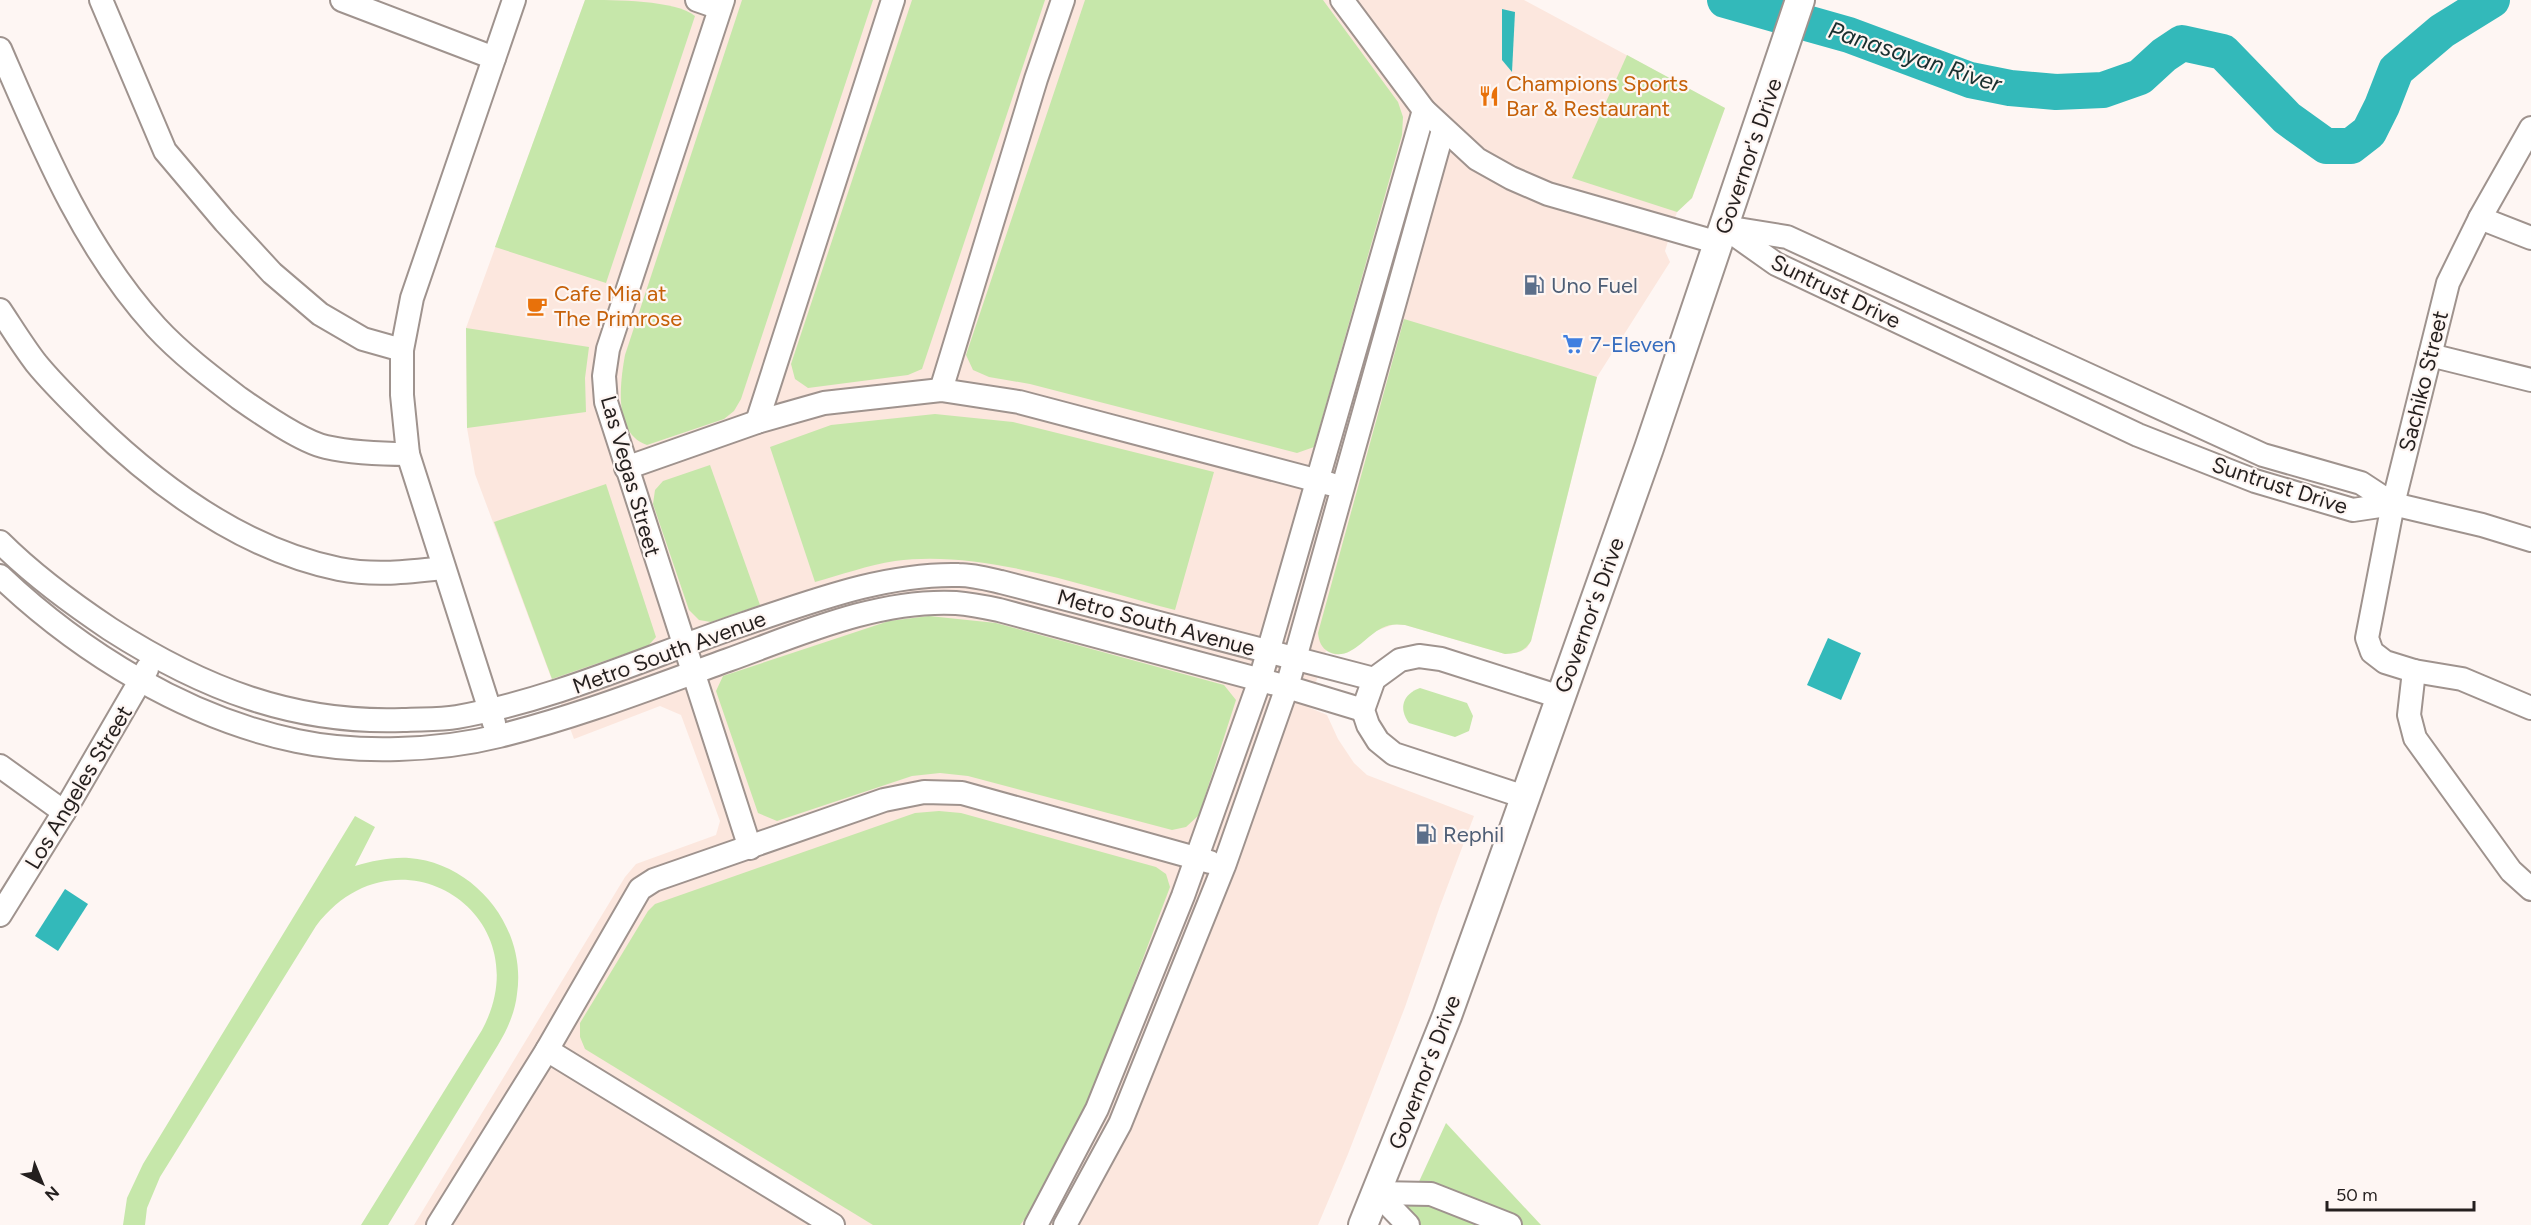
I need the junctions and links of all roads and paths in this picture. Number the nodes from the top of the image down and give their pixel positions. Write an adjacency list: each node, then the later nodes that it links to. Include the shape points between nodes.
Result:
1 (101, 0): 19 (street, via 165,151 225,222 272,273 320,314 363,339)
2 (342, 0): 11 (street)
3 (514, 0): 11 (street)
4 (697, 0): 9 (street)
5 (893, 0): 23 (street)
6 (1064, 0): 22 (street, via 1036,78)
7 (1342, 0): 12 (street)
8 (1800, 0): 16 (main road, Governor's Drive)
9 (721, 4): 25 (street, Las Vegas Street, via 608,349 606,402)
10 (0, 49): 24 (street, via 73,207 107,264 156,327 214,379 265,417 323,447 370,454)
11 (494, 58): 19 (street, via 412,298)
12 (1424, 110): 14 (street); 26 (street)
13 (2531, 128): 15 (street, Sachiko Street)
14 (1443, 130): 16 (street, via 1477,159 1548,194); 27 (street)
15 (2480, 218): 17 (street); 20 (street, Sachiko Street, via 2448,283)
16 (1722, 235): 28 (street, Suntrust Drive, via 1786,237 2263,455 2361,483); 28 (street, Suntrust Drive, via 2138,435 2255,481 2353,510); 43 (main road, Governor's Drive)
17 (2531, 238)
18 (0, 310): 31 (street, via 36,363 122,451 172,492 230,527 288,554 339,569 394,574)
19 (402, 350): 24 (street)
20 (2430, 355): 21 (street); 28 (street, Sachiko Street)
21 (2531, 380)
22 (941, 390): 23 (street, via 824,404); 26 (street, via 1019,402)
23 (758, 422): 25 (street)
24 (408, 454): 31 (street)
25 (626, 468): 33 (street, Las Vegas Street)
26 (1318, 480): 27 (street); 34 (street)
27 (1343, 488): 36 (street)
28 (2393, 504): 29 (street, Suntrust Drive); 37 (street, Sachiko Street, via 2367,638 2372,651 2385,662)
29 (2531, 540)
30 (0, 542): 35 (street, Metro South Avenue, via 26,568 87,614)
31 (443, 568): 45 (street)
32 (0, 576): 41 (street, Metro South Avenue, via 75,637)
33 (684, 644): 34 (street, Metro South Avenue, via 882,582 961,575); 38 (street, Las Vegas Street); 45 (street, Metro South Avenue, via 557,693)
34 (1268, 651): 36 (street, Metro South Avenue); 39 (street)
35 (154, 657): 41 (street, Los Angeles Street); 45 (street, Metro South Avenue, via 234,694 316,716 386,721 455,717)
36 (1295, 658): 40 (street, Metro South Avenue); 42 (street)
37 (2414, 671): 44 (street, via 2462,679); 54 (street, via 2409,716 2415,738 2511,871)
38 (693, 672): 39 (street, Metro South Avenue, via 889,608 957,603 999,610); 47 (street, Metro South Avenue); 51 (street, Las Vegas Street)
39 (1260, 680): 42 (street, Metro South Avenue); 52 (street)
40 (1374, 680): 43 (street, via 1400,660 1419,656 1441,659); 46 (street)
41 (141, 681): 47 (street, Metro South Avenue, via 223,719 318,745 383,749); 50 (street, Los Angeles Street)
42 (1287, 687): 46 (street, Metro South Avenue); 53 (street)
43 (1560, 696): 49 (main road, Governor's Drive)
44 (2531, 708)
45 (490, 710): 47 (street)
46 (1363, 710): 49 (street, via 1378,741 1394,754)
47 (498, 737)
48 (0, 766): 50 (street)
49 (1525, 797): 57 (main road, Governor's Drive, via 1447,1016)
50 (64, 812): 55 (street, Los Angeles Street)
51 (750, 848): 52 (street, via 884,800 924,792 962,793); 56 (street, via 654,880 640,889)
52 (1196, 858): 53 (street); 60 (street, via 1097,1109)
53 (1224, 866): 61 (street, via 1119,1124)
54 (2531, 889)
55 (1, 912)
56 (548, 1050): 58 (street); 59 (street)
57 (1377, 1192): 62 (main road, Governor's Drive); 63 (street); 64 (street, via 1431,1194)
58 (438, 1225)
59 (832, 1225)
60 (1036, 1225)
61 (1065, 1225)
62 (1363, 1225)
63 (1408, 1225)
64 (1510, 1225)

